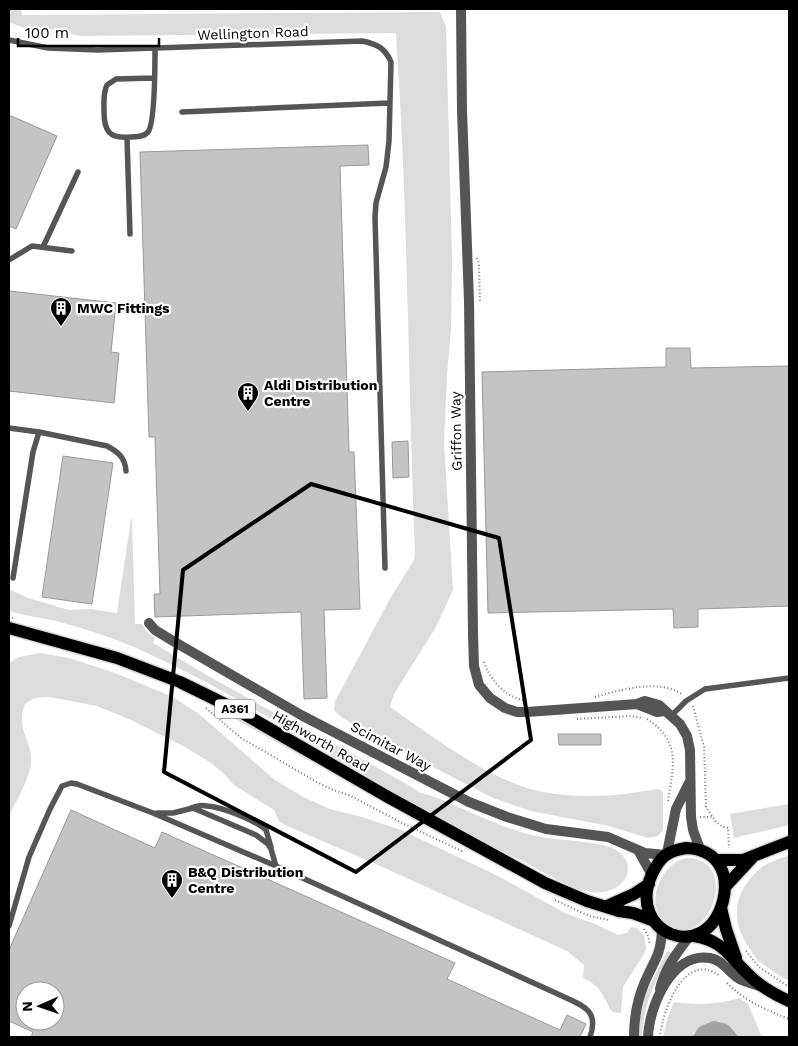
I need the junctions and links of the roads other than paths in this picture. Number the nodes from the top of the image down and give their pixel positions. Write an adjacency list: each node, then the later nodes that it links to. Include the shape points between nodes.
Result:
1 (461, 9): 21 (street, Griffon Way, via 469,301 472,634 476,676 490,698 518,712 637,704)
2 (9, 40): 3 (lane, Wellington Road, via 59,48)
3 (155, 48): 4 (lane); 5 (lane, Wellington Road, via 349,41 372,43 380,46 391,62)
4 (154, 78): 7 (lane, via 148,133); 7 (lane, via 116,79 107,84 106,130)
5 (389, 103): 6 (lane); 16 (lane, via 386,167 375,217)
6 (182, 112)
7 (127, 138): 9 (lane)
8 (78, 172): 10 (lane)
9 (130, 234)
10 (43, 247): 11 (lane); 12 (lane, via 32,246)
11 (72, 251)
12 (9, 260)
13 (9, 428): 14 (lane)
14 (39, 432): 15 (lane, via 107,446 122,457); 17 (lane)
15 (126, 471)
16 (385, 568)
17 (13, 578)
18 (149, 623): 27 (street, Scimitar Way, via 173,641 301,715 469,802 532,825 608,837)
19 (9, 628): 35 (main road, Highworth Road / A361, via 117,658 204,693 509,864 586,901)
20 (789, 678): 21 (lane, via 705,689)
21 (668, 714): 22 (street, via 684,730 689,742)
22 (689, 782): 28 (street, via 692,824); 29 (street, via 676,809)
23 (189, 808): 24 (lane, via 173,813); 26 (lane, via 256,835); 26 (lane, via 213,807 254,823 266,830)
24 (153, 813): 32 (lane); 38 (lane, via 77,784 62,786 29,857)
25 (789, 842): 30 (main road)
26 (271, 849): 32 (lane)
27 (638, 850): 29 (street, Scimitar Way); 33 (street)
28 (700, 850): 29 (main road, via 686,848); 31 (main road)
29 (666, 854): 33 (main road)
30 (752, 858): 31 (main road); 34 (main road)
31 (723, 861): 34 (main road)
32 (276, 866): 45 (lane, via 586,1008 594,1024)
33 (650, 879): 35 (main road, via 634,894); 37 (main road)
34 (725, 887): 36 (main road)
35 (607, 906): 37 (main road, Highworth Road / A361, via 640,915)
36 (721, 908): 40 (main road, via 708,928); 41 (main road)
37 (646, 923): 39 (main road)
38 (9, 926)
39 (662, 929): 40 (main road, via 674,935); 46 (street, via 660,952 637,1005)
40 (691, 936): 41 (main road, via 714,941); 43 (street, via 669,964)
41 (740, 966): 42 (main road)
42 (763, 987): 43 (street, via 740,980 714,960 702,958 680,966); 44 (main road)
43 (660, 992): 47 (street)
44 (789, 1001)
45 (590, 1037)
46 (634, 1037)
47 (648, 1037)

